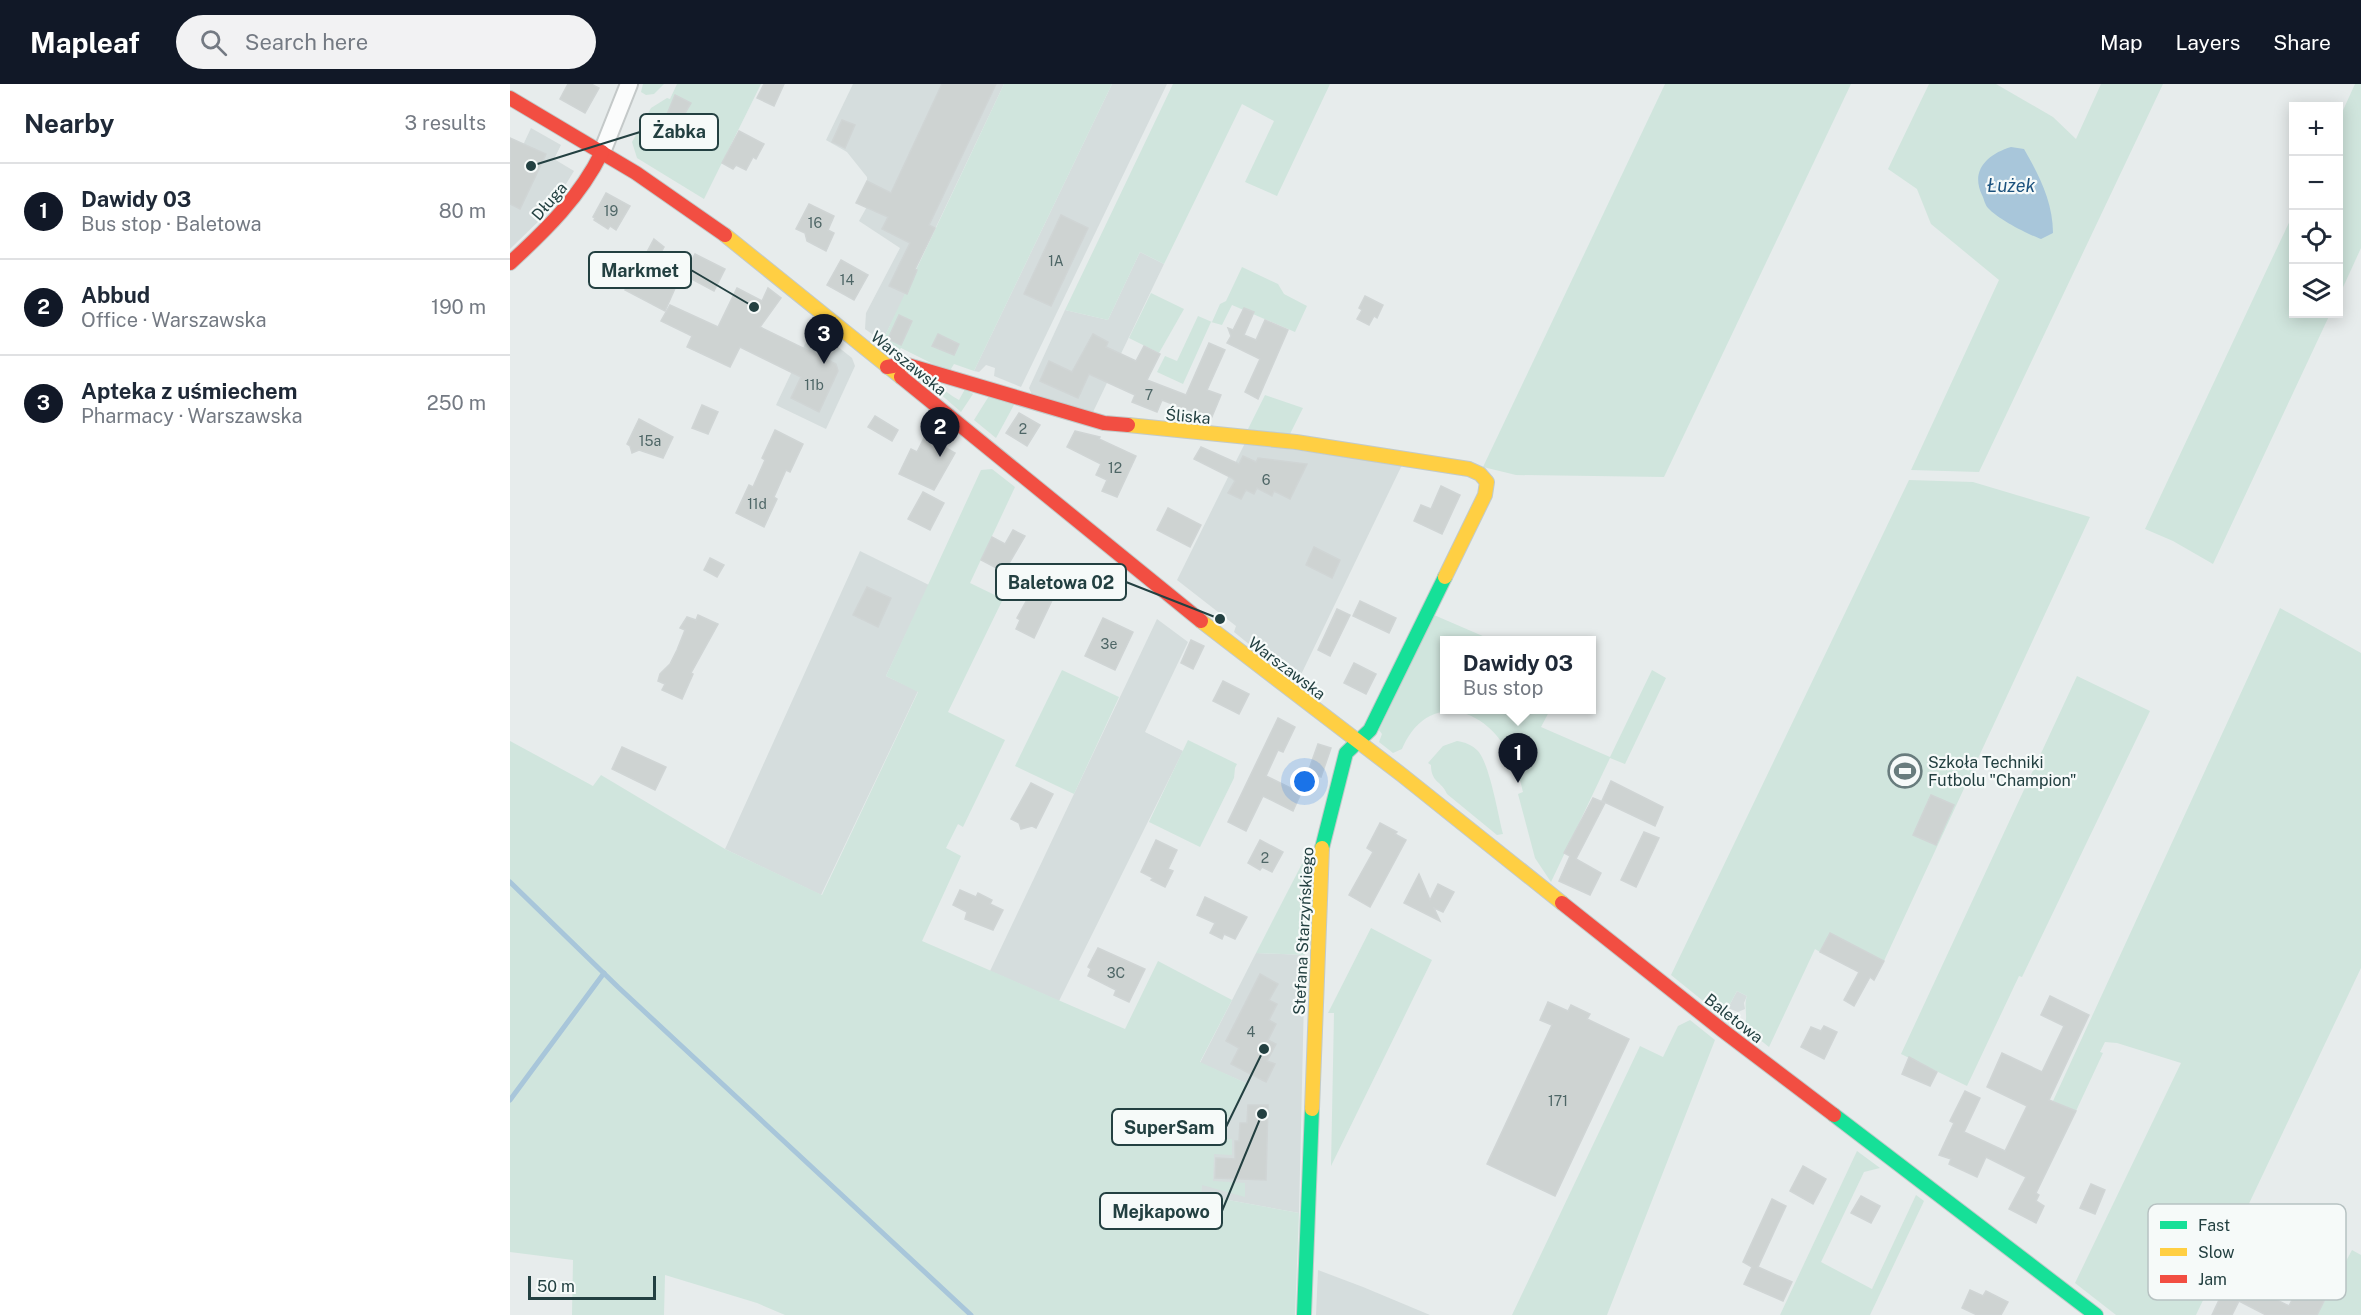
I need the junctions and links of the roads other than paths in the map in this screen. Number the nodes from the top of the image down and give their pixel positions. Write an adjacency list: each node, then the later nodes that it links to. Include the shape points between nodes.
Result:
1 (629, 84): 3 (street)
2 (510, 98): 3 (street, Warszawska)
3 (602, 152): 4 (street, Długa, via 591,175 552,225); 5 (street, Warszawska, via 740,245)
4 (510, 263)
5 (887, 367): 6 (street, Śliska, via 904,364 1104,423 1389,455 1469,469); 7 (street, Warszawska, via 1236,650)
6 (1487, 482): 7 (street, Stefana Starzyńskiego, via 1485,495 1370,730)
7 (1357, 742): 8 (street, Stefana Starzyńskiego, via 1346,753 1321,854); 9 (street, Baletowa, via 1722,1030)
8 (1304, 1315)
9 (2096, 1315)

